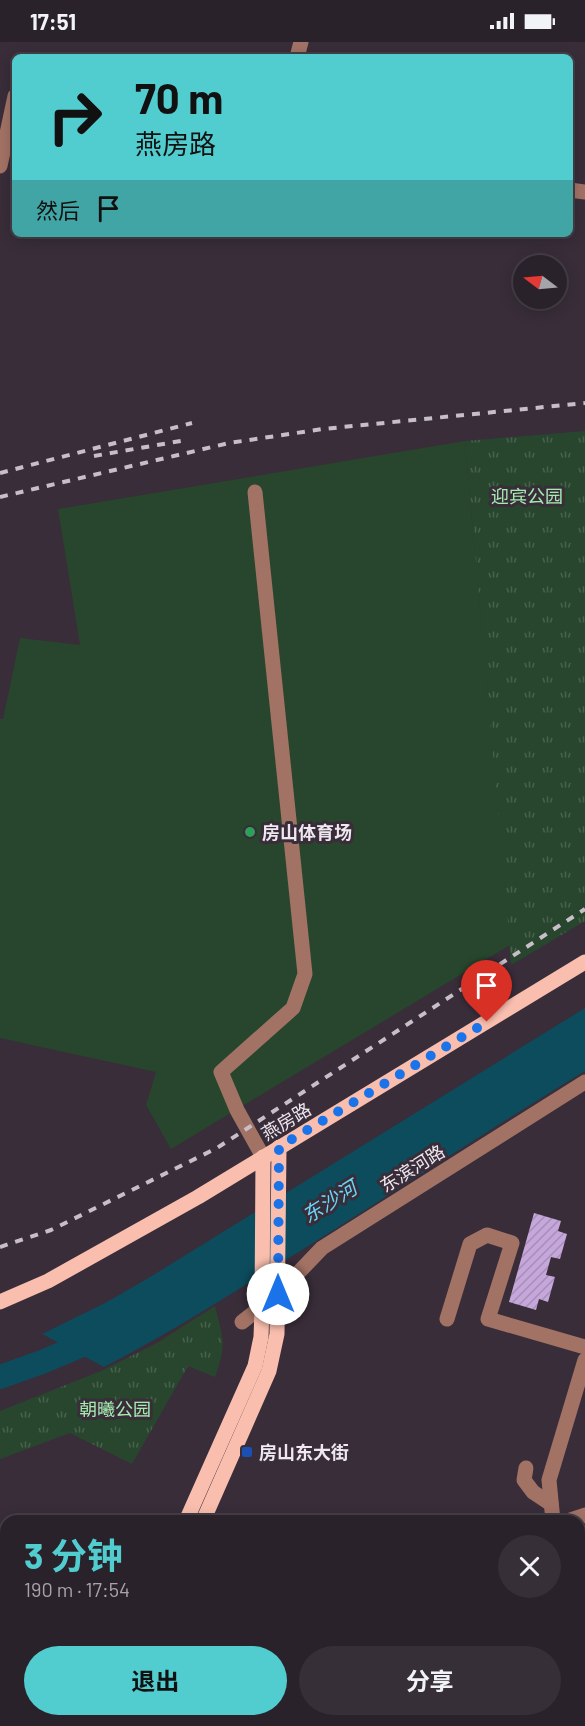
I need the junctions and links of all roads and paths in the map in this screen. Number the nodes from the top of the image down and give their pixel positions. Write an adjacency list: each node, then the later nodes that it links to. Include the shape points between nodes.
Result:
1 (12, 110): 2 (street)
2 (0, 166)
3 (255, 492): 7 (street, via 305,975 293,1008 221,1072)
4 (585, 962): 6 (main road, 燕房路)
5 (585, 1082): 8 (street, 东滨河路, via 321,1248)
6 (279, 1147): 7 (main road, 燕房路); 8 (main road)
7 (263, 1157): 9 (main road, 燕房路, via 48,1281); 10 (main road)
8 (278, 1294): 10 (street, 东滨河路); 18 (main road, via 277,1334 269,1371)
9 (0, 1302)
10 (262, 1306): 12 (street, 东滨河路); 17 (main road, via 255,1366)
11 (447, 1319): 13 (street, via 470,1244 487,1235 512,1243 488,1319)
12 (242, 1322)
13 (585, 1347)
14 (585, 1360): 16 (street, via 549,1480)
15 (526, 1468): 16 (street, via 524,1480)
16 (551, 1504): 19 (street)
17 (189, 1515)
18 (206, 1515)
19 (552, 1515)

